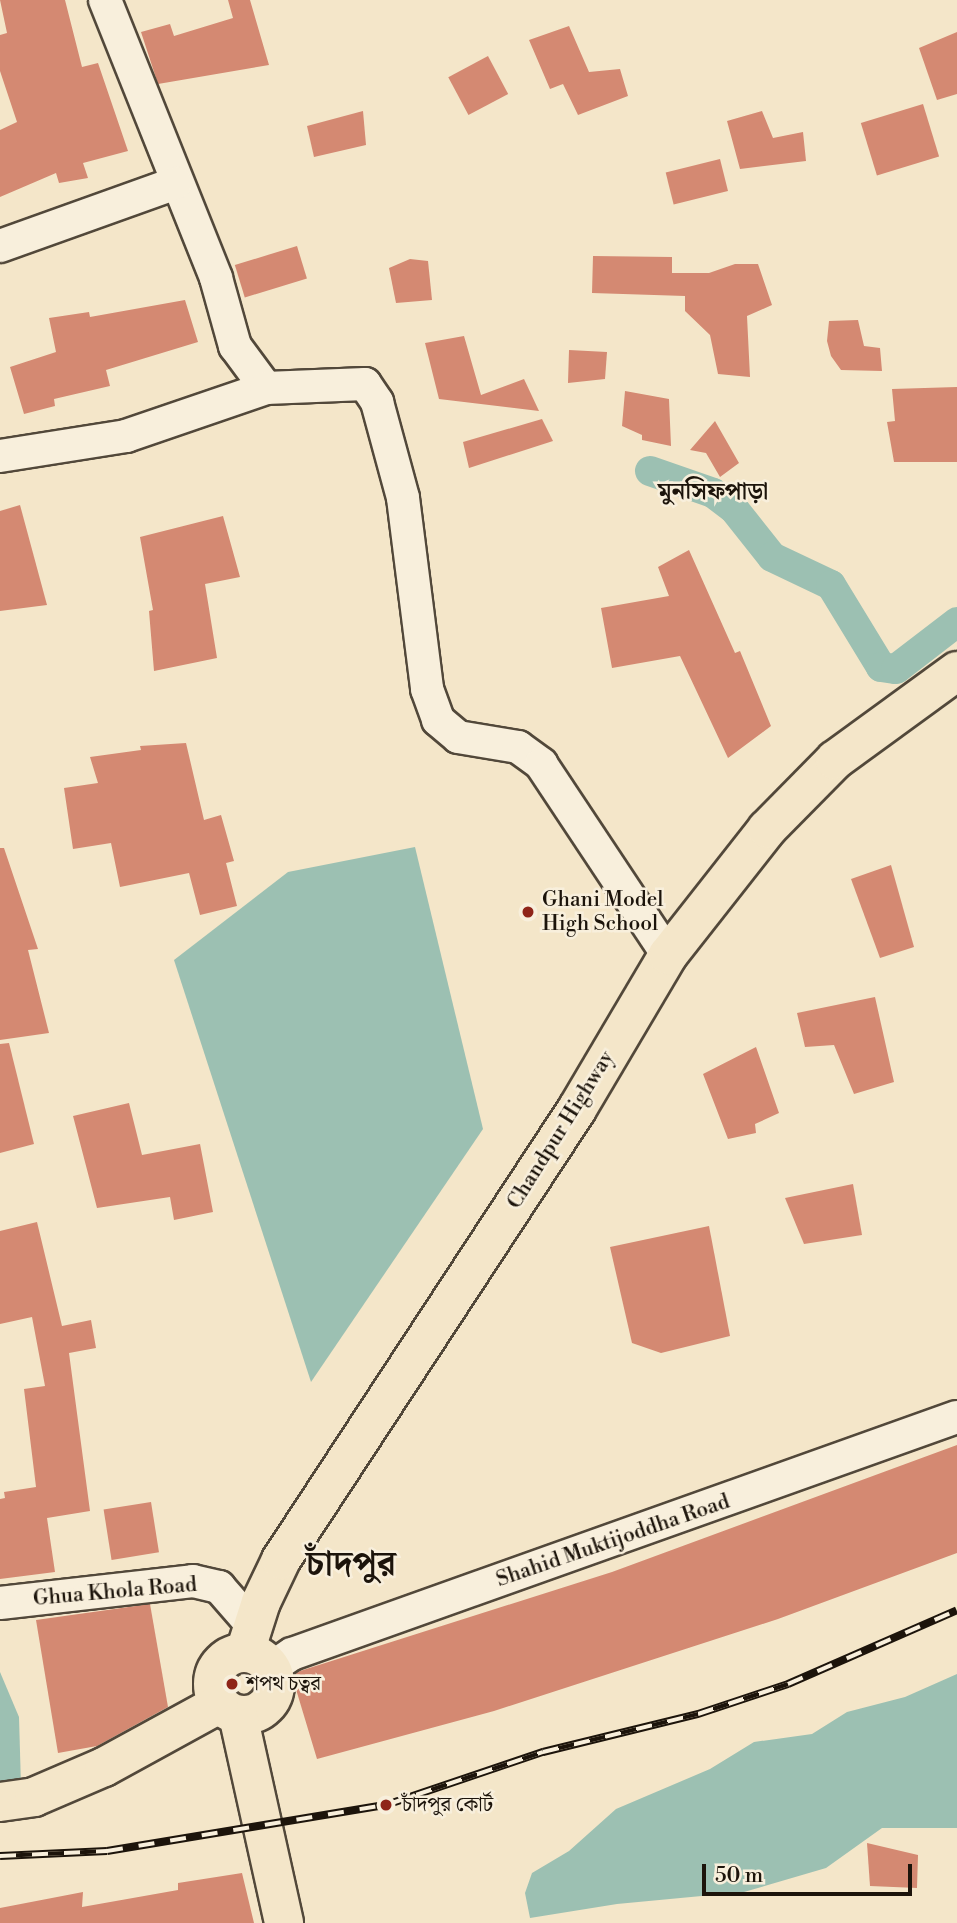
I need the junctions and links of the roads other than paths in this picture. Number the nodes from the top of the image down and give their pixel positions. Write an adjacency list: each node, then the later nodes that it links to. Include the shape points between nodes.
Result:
1 (105, 0): 2 (street)
2 (176, 183): 3 (street); 4 (street, via 216,278 235,346)
3 (0, 246)
4 (266, 388): 5 (street, via 126,436); 7 (street, via 365,384 377,402 403,498 427,690 438,720 458,737 518,747 541,764)
5 (0, 456)
6 (957, 671): 7 (main road, Chandpur Highway, via 835,760 767,829)
7 (668, 956): 10 (main road, Chandpur Highway, via 577,1109 281,1560)
8 (957, 1417): 11 (street, Shahid Muktijoddha Road)
9 (0, 1603): 10 (street, Ghua Khola Road, via 193,1581 219,1587)
10 (257, 1637): 11 (street, Shahid Muktijoddha Road); 11 (street, via 272,1635); 12 (main road, via 218,1667 213,1686); 12 (main road, via 272,1698 258,1712)
11 (304, 1650)
12 (228, 1709): 13 (main road, via 34,1797); 14 (main road)
13 (0, 1802)
14 (284, 1923)

